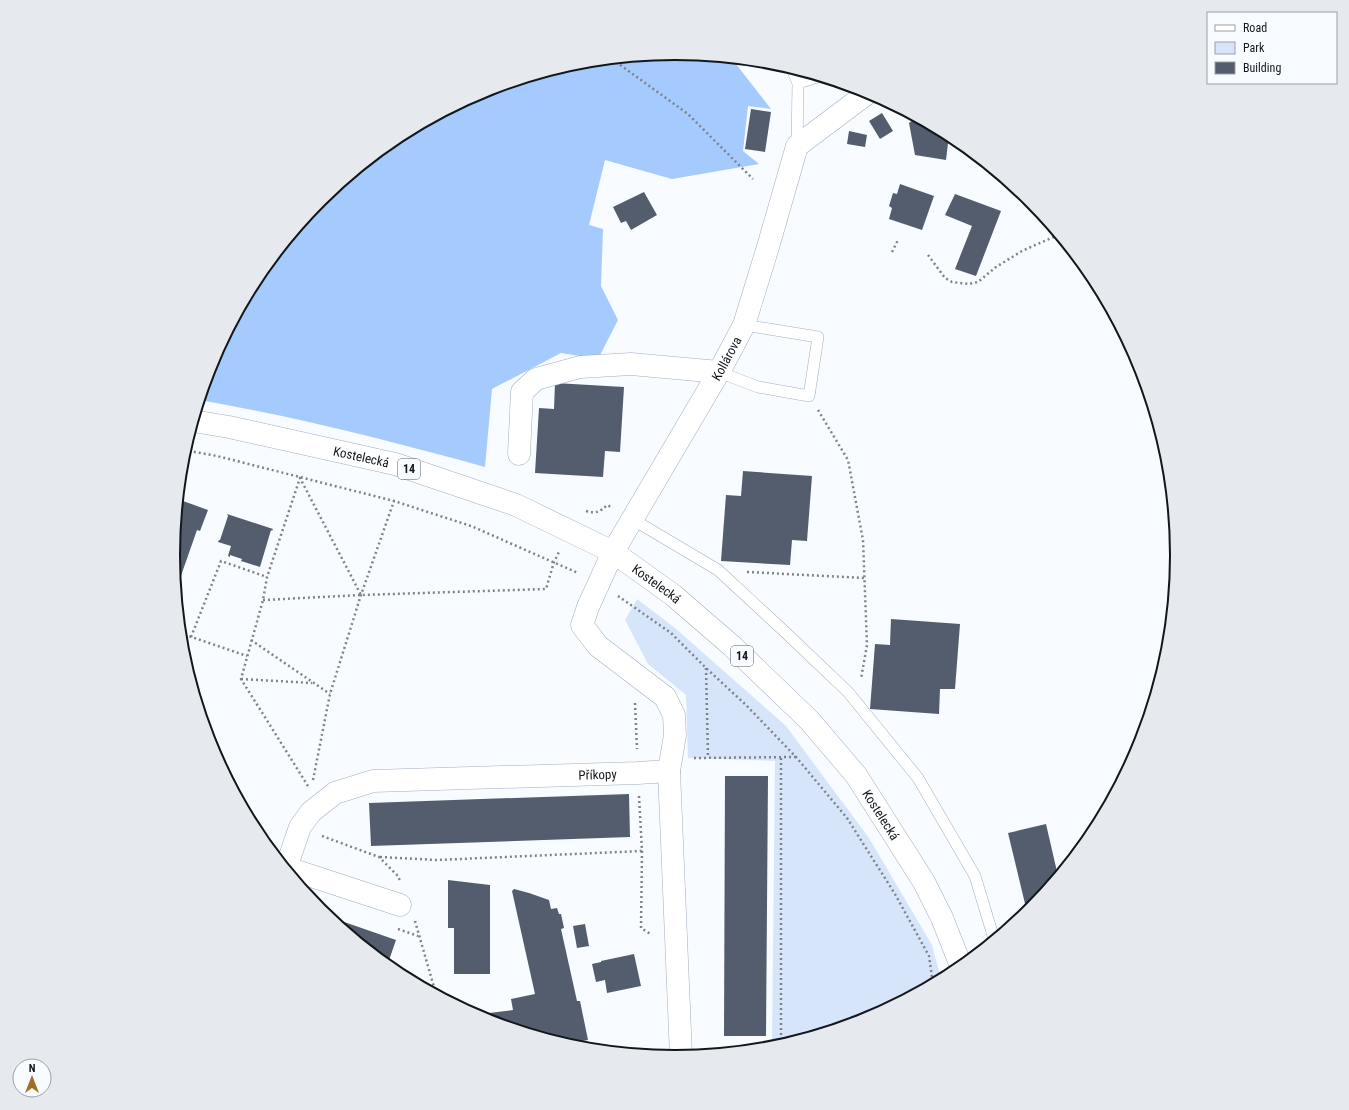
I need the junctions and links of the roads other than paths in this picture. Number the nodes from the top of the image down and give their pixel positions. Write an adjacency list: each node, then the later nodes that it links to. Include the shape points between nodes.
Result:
1 (795, 75): 3 (lane, Kollárova)
2 (810, 79): 3 (lane)
3 (798, 83): 5 (lane, Kollárova)
4 (862, 97): 5 (street)
5 (797, 146): 6 (street, Kollárova)
6 (744, 325): 7 (street, Kollárova); 7 (lane, via 818,337 809,396 758,387)
7 (719, 372): 9 (street, via 631,364 580,367 536,379 522,392); 10 (street, Kollárova)
8 (198, 422): 11 (street, Kostelecká / 14, via 395,464 516,505)
9 (519, 454)
10 (632, 518): 11 (street, Kollárova); 16 (lane, via 718,570 848,692 918,778 975,876)
11 (613, 552): 12 (street, Kollárova, via 582,625 598,646 665,697 674,715 675,735); 17 (street, Kostelecká / 14, via 673,596 732,646 809,720 851,769 924,882)
12 (670, 765): 13 (street, Příkopy, via 638,773 373,781 335,794 312,812 300,827); 18 (street)
13 (287, 862)
14 (293, 870): 15 (street, Příkopy)
15 (400, 905)
16 (993, 934)
17 (959, 961)
18 (681, 1050)

